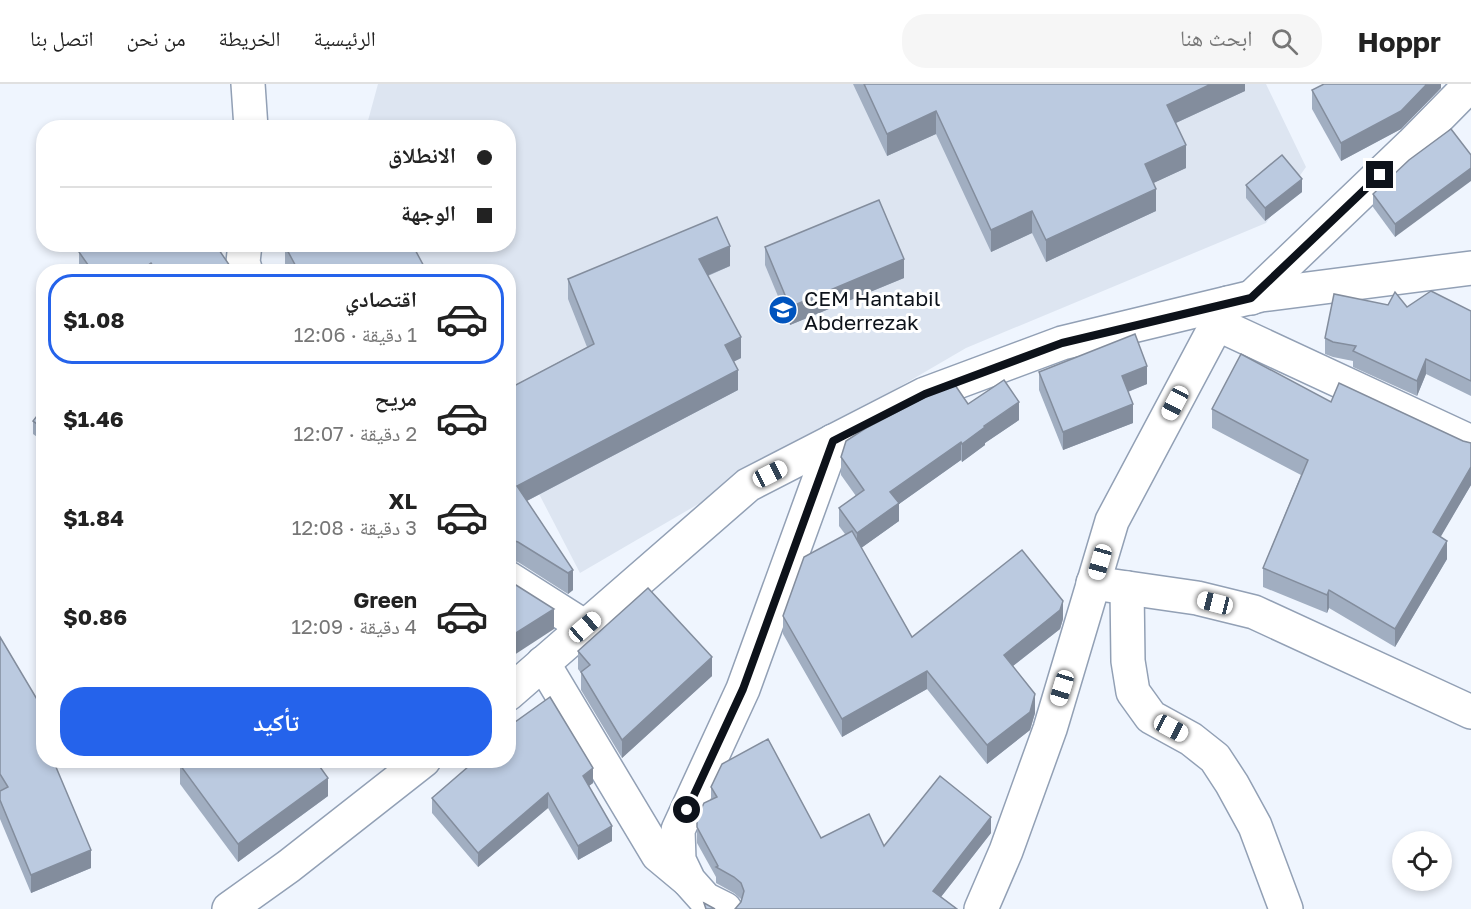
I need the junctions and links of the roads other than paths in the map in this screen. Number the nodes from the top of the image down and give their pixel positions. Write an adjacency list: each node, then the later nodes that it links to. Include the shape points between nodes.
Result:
1 (248, 84): 3 (street)
2 (1471, 84): 5 (street, via 1412,144)
3 (250, 120)
4 (1471, 268): 5 (street, via 1261,296)
5 (1232, 308): 6 (street, via 1062,343 925,394); 7 (street); 9 (street, via 1112,521)
6 (833, 441): 11 (street, via 748,485); 16 (street, via 743,689 678,830 679,860)
7 (1471, 442)
8 (516, 583): 11 (street)
9 (1094, 583): 10 (street); 19 (street, via 1050,729)
10 (1127, 588): 14 (street, via 1197,598 1254,612); 20 (street, via 1128,661 1133,692 1151,717 1191,739 1215,758 1256,826)
11 (585, 627): 12 (street)
12 (543, 663): 13 (street); 16 (street, via 658,855)
13 (516, 687)
14 (1471, 712)
15 (414, 768): 17 (street)
16 (689, 881): 18 (street, via 705,899)
17 (229, 909)
18 (725, 909)
19 (981, 909)
20 (1286, 909)

